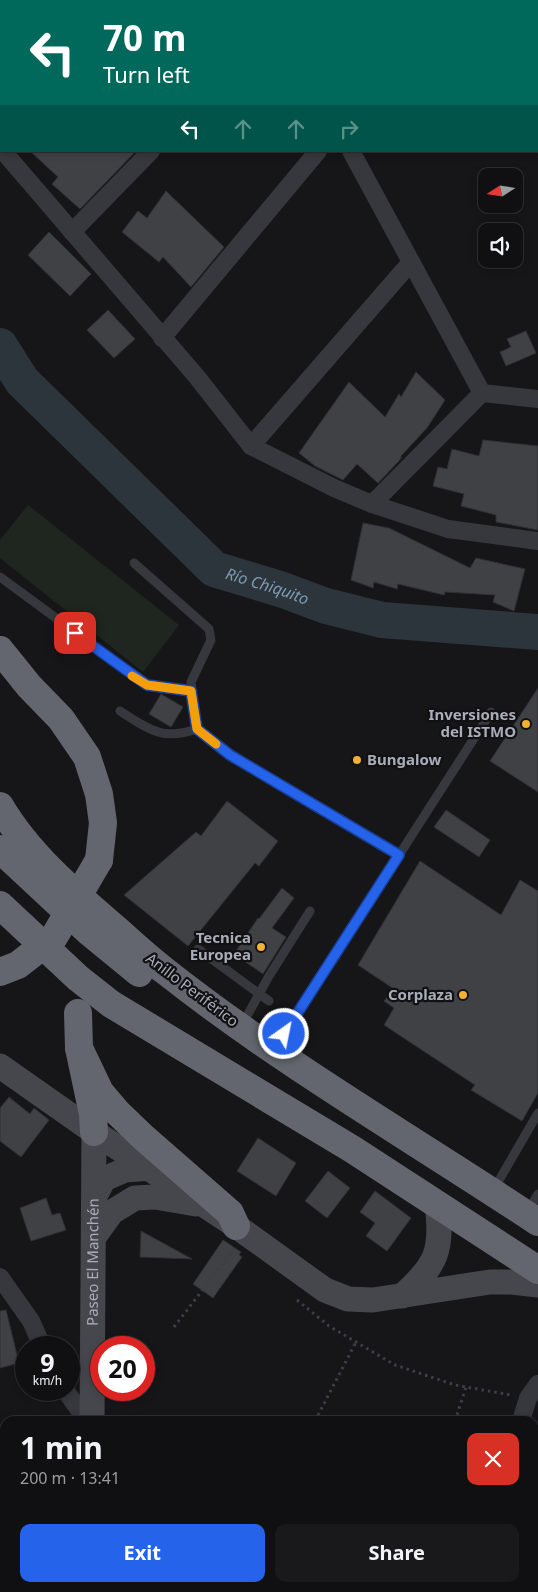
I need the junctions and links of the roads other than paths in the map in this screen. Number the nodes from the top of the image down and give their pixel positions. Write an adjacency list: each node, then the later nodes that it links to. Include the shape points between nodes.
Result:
1 (3, 152): 5 (street)
2 (151, 152): 5 (street)
3 (317, 152): 7 (street)
4 (352, 152): 6 (street)
5 (72, 232): 7 (street)
6 (411, 262): 8 (street); 10 (street)
7 (162, 338): 10 (street)
8 (482, 393): 9 (street); 11 (street)
9 (538, 399)
10 (251, 446): 11 (street)
11 (372, 504): 12 (street, via 448,529)
12 (538, 542)
13 (134, 563): 16 (lane, via 209,629 211,640 191,682)
14 (0, 577): 16 (lane, via 147,685)
15 (0, 650): 26 (highway, bridge, via 61,719 86,757 100,794 102,823 99,860 54,937 18,965)
16 (191, 691): 19 (lane)
17 (120, 710): 19 (lane, via 149,729 162,733 181,734)
18 (491, 712): 22 (lane)
19 (197, 729): 22 (lane, via 230,755)
20 (0, 806): 30 (highway, Anillo Periférico, via 9,821 72,892 164,970)
21 (0, 849): 34 (highway, via 89,932 184,1008 272,1062)
22 (399, 855): 32 (lane)
23 (0, 905): 40 (highway, via 78,978 111,1004)
24 (310, 911): 27 (lane)
25 (198, 949): 27 (lane)
26 (0, 972)
27 (258, 994): 28 (lane); 30 (lane)
28 (269, 1001)
29 (78, 1013): 31 (highway)
30 (240, 1027): 32 (highway, Anillo Periférico)
31 (79, 1048): 36 (highway); 44 (highway, via 100,1092 117,1112 230,1213)
32 (274, 1050): 34 (highway, Anillo Periférico)
33 (0, 1066): 36 (main road)
34 (339, 1094): 38 (highway, Anillo Periférico)
35 (538, 1112): 38 (lane)
36 (94, 1132): 37 (main road); 39 (main road, Paseo El Manchén)
37 (151, 1168): 39 (main road, via 125,1170 104,1179); 41 (main road)
38 (492, 1192): 42 (highway, Anillo Periférico)
39 (94, 1198): 43 (main road, Paseo El Manchén)
40 (437, 1204): 45 (highway); 48 (main road, via 440,1229 434,1259)
41 (205, 1205): 43 (main road, via 155,1197 135,1198 112,1212); 44 (main road)
42 (534, 1210)
43 (94, 1237): 53 (main road, Paseo El Manchén)
44 (235, 1238): 48 (main road, via 325,1290 348,1299)
45 (538, 1270)
46 (0, 1277): 49 (street)
47 (538, 1286): 48 (main road, via 490,1282)
48 (402, 1296)
49 (38, 1336)
50 (538, 1384): 54 (street, via 528,1398)
51 (73, 1401): 52 (street)
52 (83, 1416)
53 (92, 1416)
54 (523, 1416)

